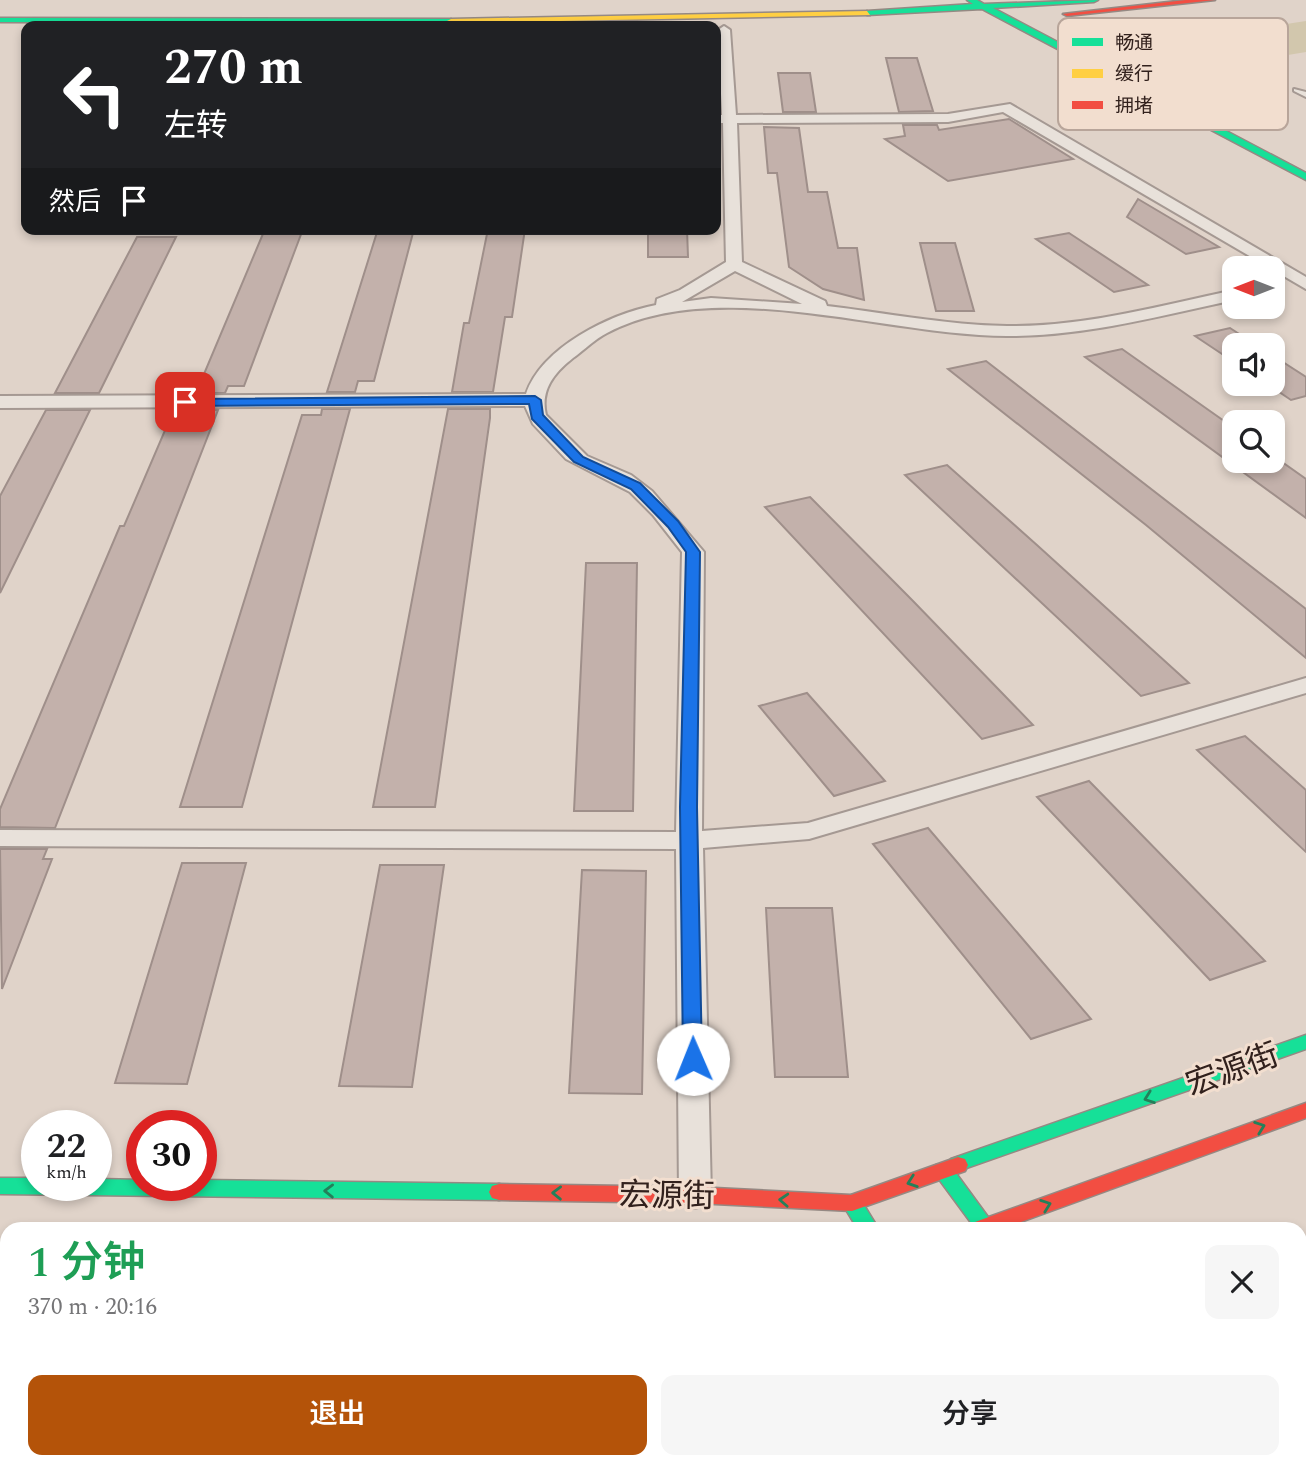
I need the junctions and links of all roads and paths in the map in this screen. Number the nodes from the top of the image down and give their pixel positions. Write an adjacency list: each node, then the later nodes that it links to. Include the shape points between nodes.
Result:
1 (832, 0): 5 (main road, via 573,6)
2 (971, 0): 6 (main road)
3 (1094, 0): 6 (main road)
4 (1211, 0): 7 (main road)
5 (0, 6)
6 (998, 9): 7 (main road); 8 (main road, via 618,20); 9 (main road); 13 (main road)
7 (1026, 18): 12 (main road)
8 (0, 20)
9 (721, 30)
10 (0, 32): 11 (main road)
11 (21, 32)
12 (1058, 35)
13 (1058, 42)
14 (721, 74): 17 (street)
15 (1296, 90): 16 (lane)
16 (1306, 95)
17 (722, 119): 23 (street); 25 (street, via 948,118 1005,107)
18 (1220, 130): 21 (main road)
19 (1236, 130): 20 (main road)
20 (1306, 167)
21 (1306, 177)
22 (721, 179): 23 (street)
23 (734, 179): 24 (street)
24 (734, 264): 28 (street); 29 (street, via 686,293)
25 (1304, 282): 26 (street)
26 (1285, 285)
27 (1222, 298): 28 (street, via 1124,320 1010,331 934,328)
28 (825, 310): 29 (street, via 721,302)
29 (637, 314): 30 (street, via 577,341 539,380)
30 (535, 400): 31 (street); 34 (street, via 537,416 579,459 635,486 693,552)
31 (0, 402)
32 (1306, 685): 34 (street, via 808,831)
33 (0, 838): 34 (street)
34 (690, 841): 39 (street)
35 (1306, 1042): 37 (main road, 宏源街, one-way to 37)
36 (1306, 1110): 43 (main road, one-way to 36)
37 (943, 1171): 40 (main road, 宏源街, one-way to 40); 42 (main road)
38 (0, 1186): 39 (main road, 宏源街, one-way to 38)
39 (695, 1195): 40 (main road, 宏源街, one-way to 39)
40 (852, 1203): 41 (main road)
41 (864, 1222)
42 (980, 1222)
43 (1000, 1222)

